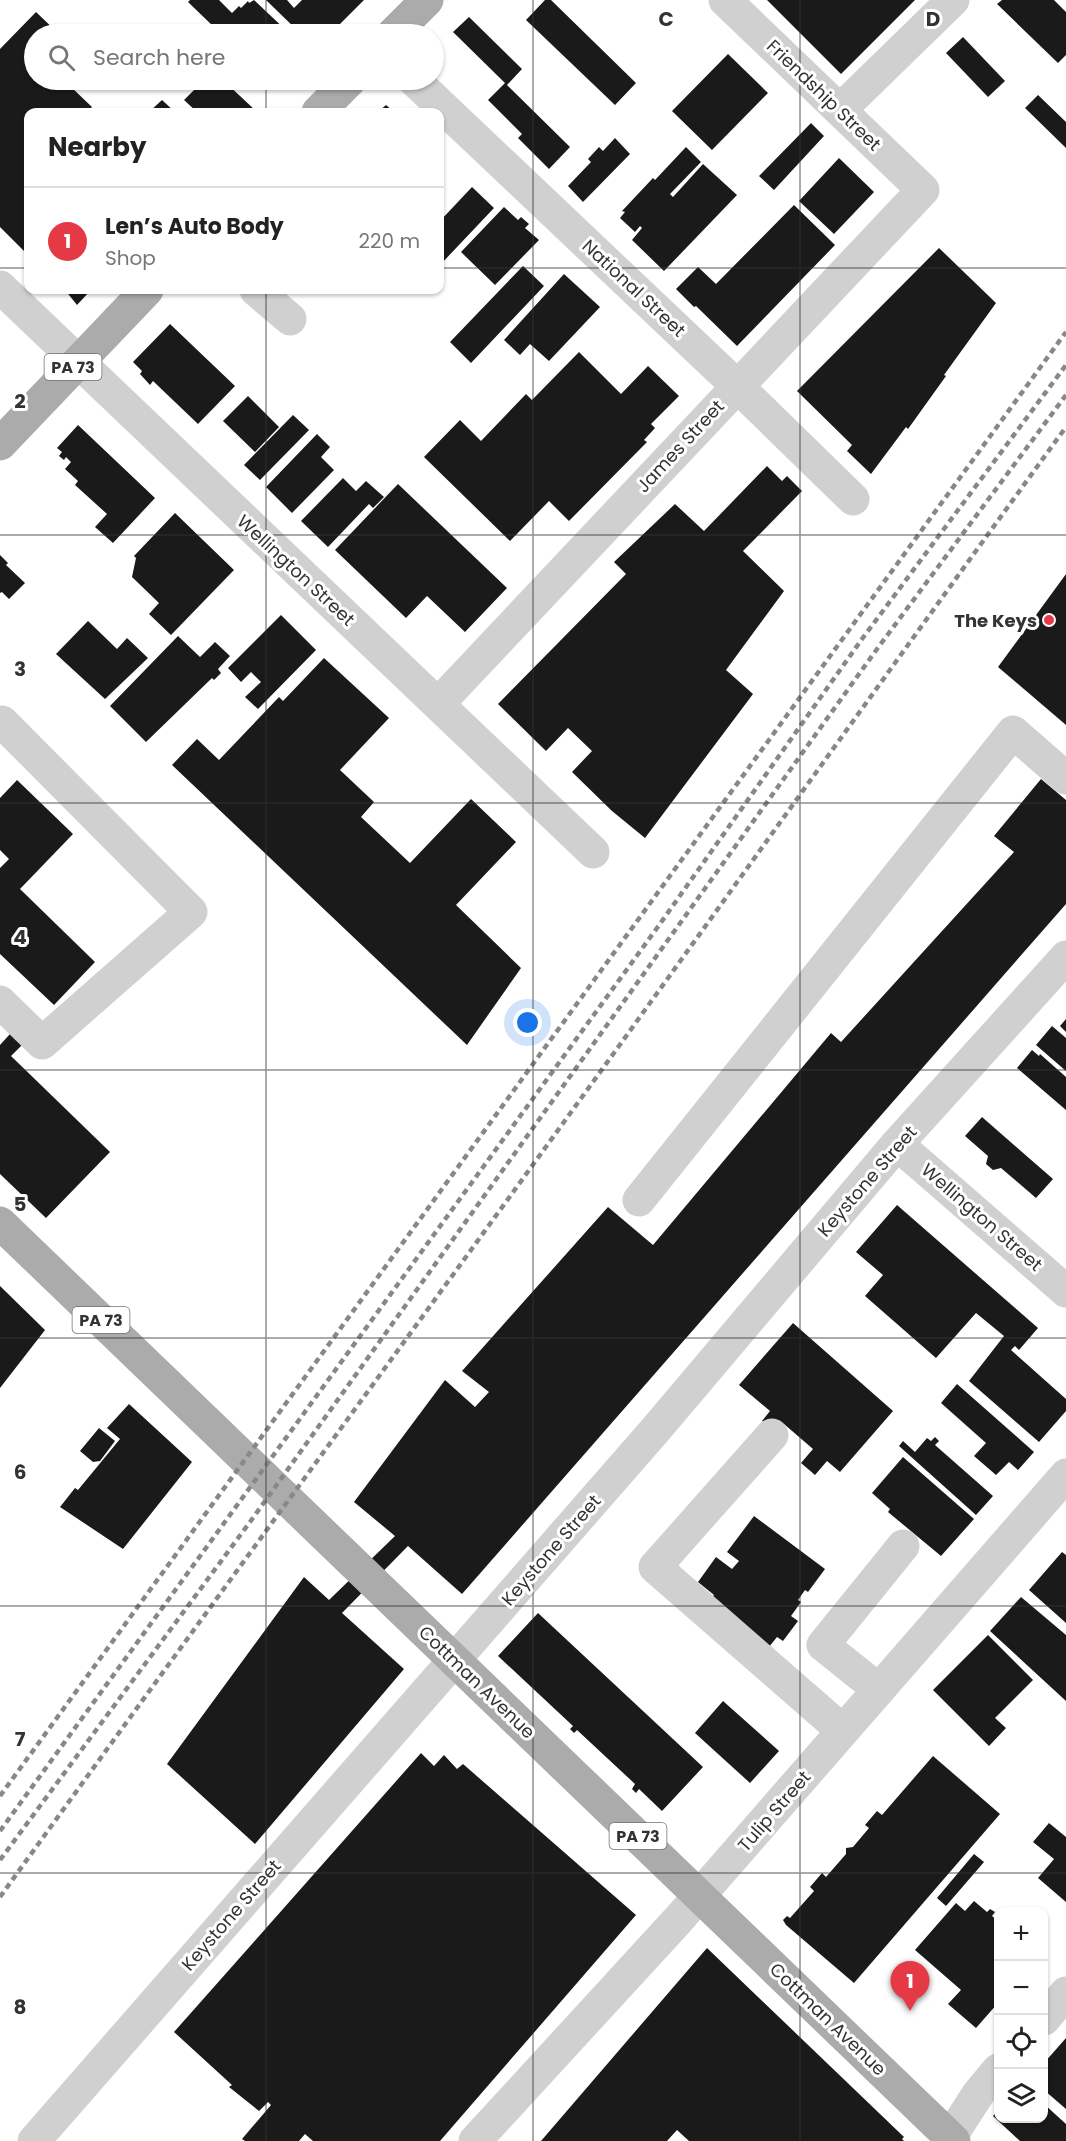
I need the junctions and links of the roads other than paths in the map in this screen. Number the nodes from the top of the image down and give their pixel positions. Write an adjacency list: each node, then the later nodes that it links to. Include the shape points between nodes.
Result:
1 (427, 0): 4 (main road)
2 (725, 0): 10 (street, Friendship Street)
3 (952, 0): 10 (street)
4 (403, 24)
5 (340, 90): 7 (main road)
6 (425, 90): 8 (street, National Street)
7 (322, 108)
8 (444, 108)
9 (444, 108): 17 (street, National Street)
10 (840, 110): 11 (street, Friendship Street)
11 (923, 189): 17 (street, James Street)
12 (0, 287): 16 (street, Wellington Street)
13 (143, 294): 16 (main road, PA 73)
14 (261, 294): 15 (street)
15 (290, 319)
16 (78, 362): 18 (main road, PA 73); 20 (street, Wellington Street)
17 (737, 386): 19 (street, National Street); 20 (street, James Street)
18 (0, 444)
19 (853, 499)
20 (438, 704): 23 (street, Wellington Street)
21 (0, 723): 25 (street, via 191,912 42,1043)
22 (1066, 778): 27 (street, via 1013,732)
23 (593, 852)
24 (1066, 957): 26 (street, Keystone Street)
25 (0, 1002)
26 (897, 1144): 29 (street, Wellington Street); 33 (street, Keystone Street)
27 (639, 1200)
28 (0, 1224): 33 (main road, Cottman Avenue / PA 73)
29 (1066, 1291)
30 (772, 1435): 35 (street, via 655,1567)
31 (1066, 1475): 34 (street, Tulip Street)
32 (903, 1546): 34 (street, via 823,1645)
33 (456, 1661): 36 (main road, Cottman Avenue / PA 73); 41 (street, Keystone Street)
34 (879, 1690): 35 (street, Tulip Street)
35 (843, 1731): 36 (street, Tulip Street)
36 (700, 1895): 40 (main road, Cottman Avenue / PA 73); 42 (street, Tulip Street)
37 (1066, 1993): 38 (street)
38 (1047, 2015)
39 (994, 2076): 40 (street, via 978,2094)
40 (951, 2140)
41 (34, 2141)
42 (475, 2141)

